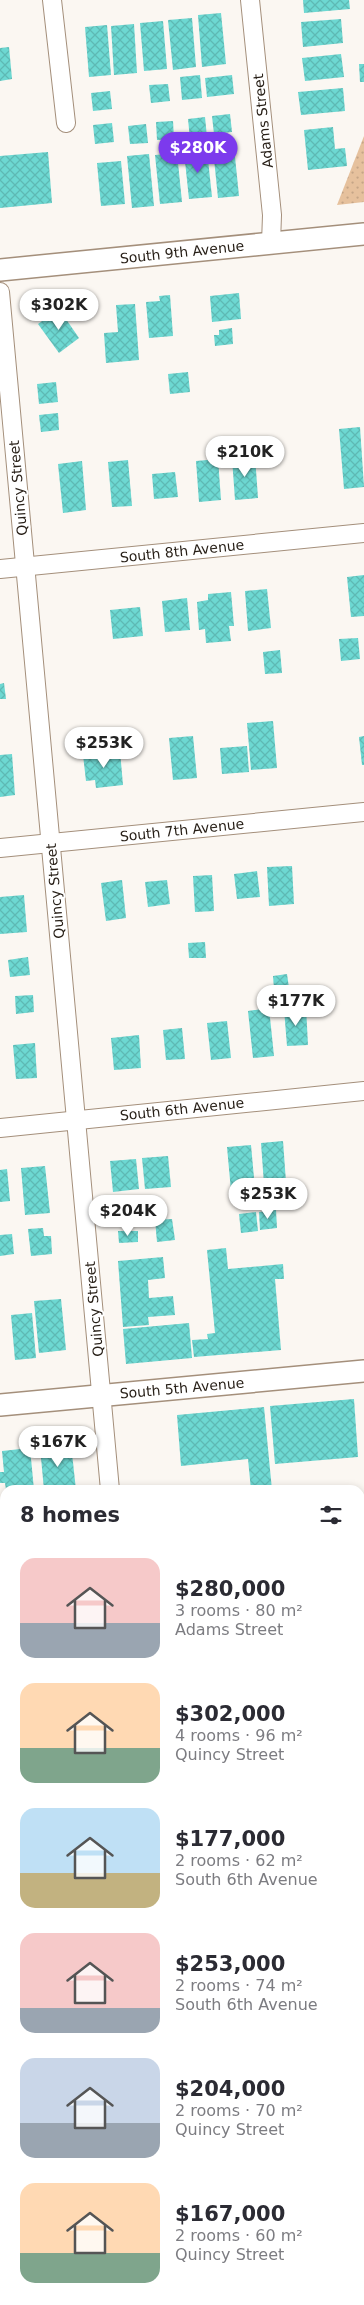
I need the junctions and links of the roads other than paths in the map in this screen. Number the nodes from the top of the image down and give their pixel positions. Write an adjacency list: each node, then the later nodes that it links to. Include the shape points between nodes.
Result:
1 (52, 0): 3 (street)
2 (250, 0): 5 (street, Adams Street, via 272,215)
3 (66, 123)
4 (364, 234): 5 (street, South 9th Avenue)
5 (270, 243): 6 (street, South 9th Avenue)
6 (0, 270)
7 (0, 292): 9 (street, Quincy Street)
8 (364, 533): 9 (street, South 8th Avenue)
9 (25, 567): 10 (street, South 8th Avenue); 12 (street, Quincy Street)
10 (0, 568)
11 (364, 812): 12 (street, South 7th Avenue)
12 (51, 843): 13 (street, South 7th Avenue); 15 (street, Quincy Street)
13 (0, 848)
14 (364, 1091): 15 (street, South 6th Avenue)
15 (76, 1120): 16 (street, South 6th Avenue); 18 (street, Quincy Street)
16 (0, 1128)
17 (364, 1371): 18 (street, South 5th Avenue)
18 (102, 1395): 19 (street, South 5th Avenue); 20 (street, Quincy Street)
19 (0, 1405)
20 (110, 1485)

